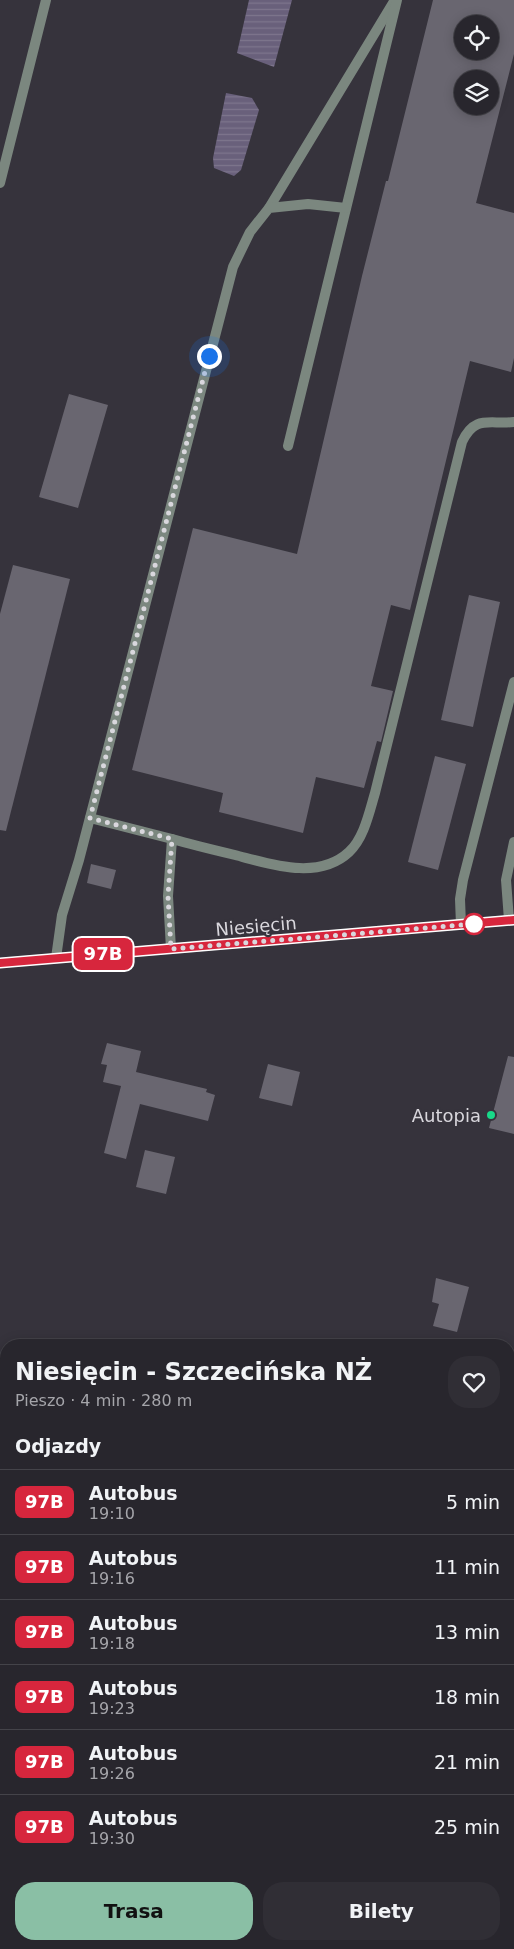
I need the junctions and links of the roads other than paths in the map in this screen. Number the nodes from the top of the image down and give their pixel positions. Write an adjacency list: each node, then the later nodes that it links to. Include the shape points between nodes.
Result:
1 (46, 0): 3 (street)
2 (396, 0): 4 (street); 5 (street)
3 (0, 183)
4 (269, 208): 5 (street, via 308,204); 9 (street, via 243,243 229,279)
5 (346, 208): 7 (street)
6 (514, 422): 10 (street, via 475,424 462,442 375,793 355,845 341,859 331,863 296,868)
7 (288, 446)
8 (514, 682): 13 (street, via 463,880)
9 (90, 818): 10 (street); 15 (street, via 62,916)
10 (172, 839): 14 (street, via 168,896)
11 (514, 842): 12 (street, via 506,880)
12 (511, 920): 13 (street, Niesięcin)
13 (461, 925): 14 (street, Niesięcin)
14 (171, 949): 15 (street, Niesięcin)
15 (56, 958): 16 (street, Niesięcin)
16 (0, 963)

